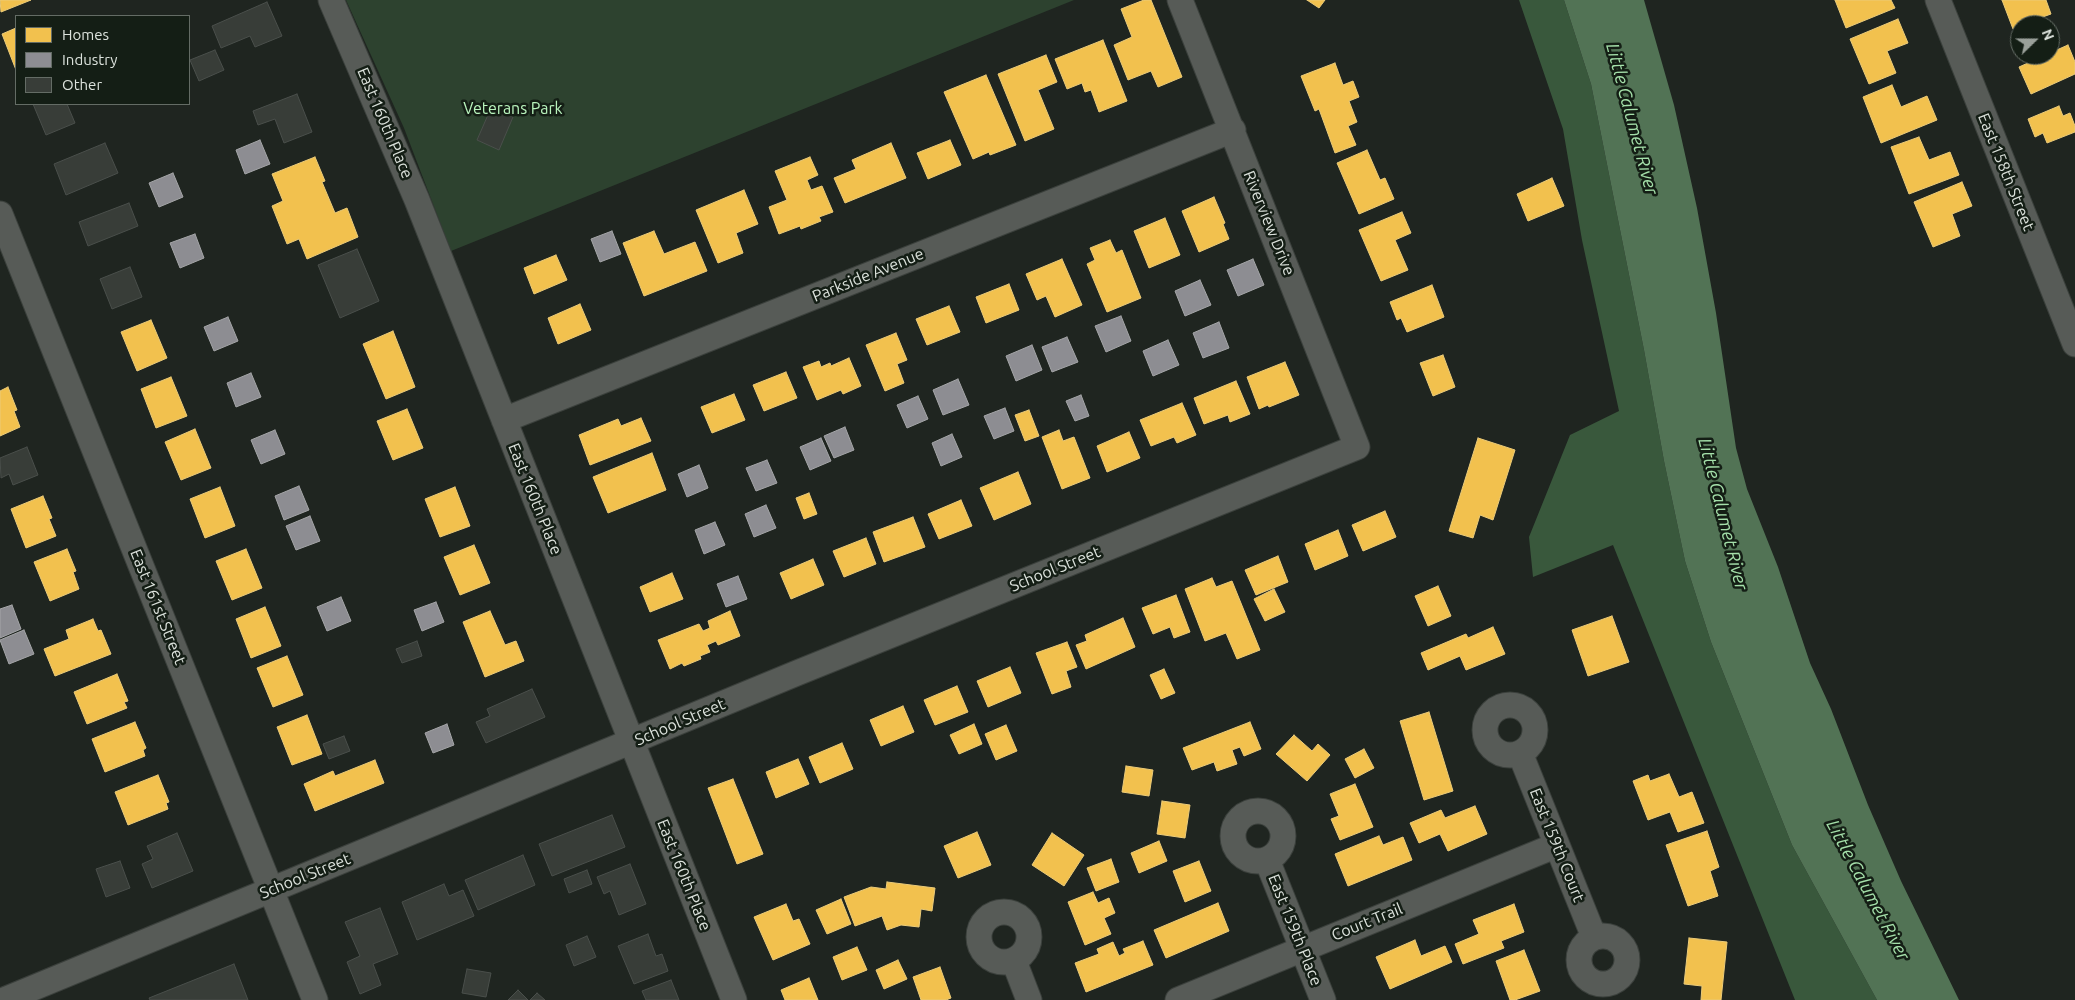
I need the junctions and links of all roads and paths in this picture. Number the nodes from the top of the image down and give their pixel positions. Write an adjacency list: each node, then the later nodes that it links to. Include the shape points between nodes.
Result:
1 (331, 0): 7 (street, East 160th Place, via 397,151)
2 (1180, 0): 4 (street, Riverview Drive)
3 (1938, 0): 6 (street, East 158th Street)
4 (1233, 130): 7 (street, Parkside Avenue); 8 (street, Riverview Drive)
5 (0, 214): 13 (street, East 161st Street)
6 (2075, 344)
7 (504, 420): 9 (street, East 160th Place)
8 (1357, 447): 9 (street, School Street)
9 (631, 742): 13 (street, School Street); 19 (street, East 160th Place)
10 (1520, 753): 11 (street, East 159th Court)
11 (1557, 845): 14 (street, East 159th Court); 15 (street, Court Trail)
12 (1267, 860): 15 (street, East 159th Place)
13 (272, 890): 17 (street, School Street); 18 (street, East 161st Street)
14 (1594, 937)
15 (1303, 949): 21 (street, Court Trail); 22 (street, East 159th Place)
16 (1014, 961): 20 (street)
17 (4, 1000)
18 (315, 1000)
19 (734, 1000)
20 (1029, 1000)
21 (1178, 1000)
22 (1323, 1000)

